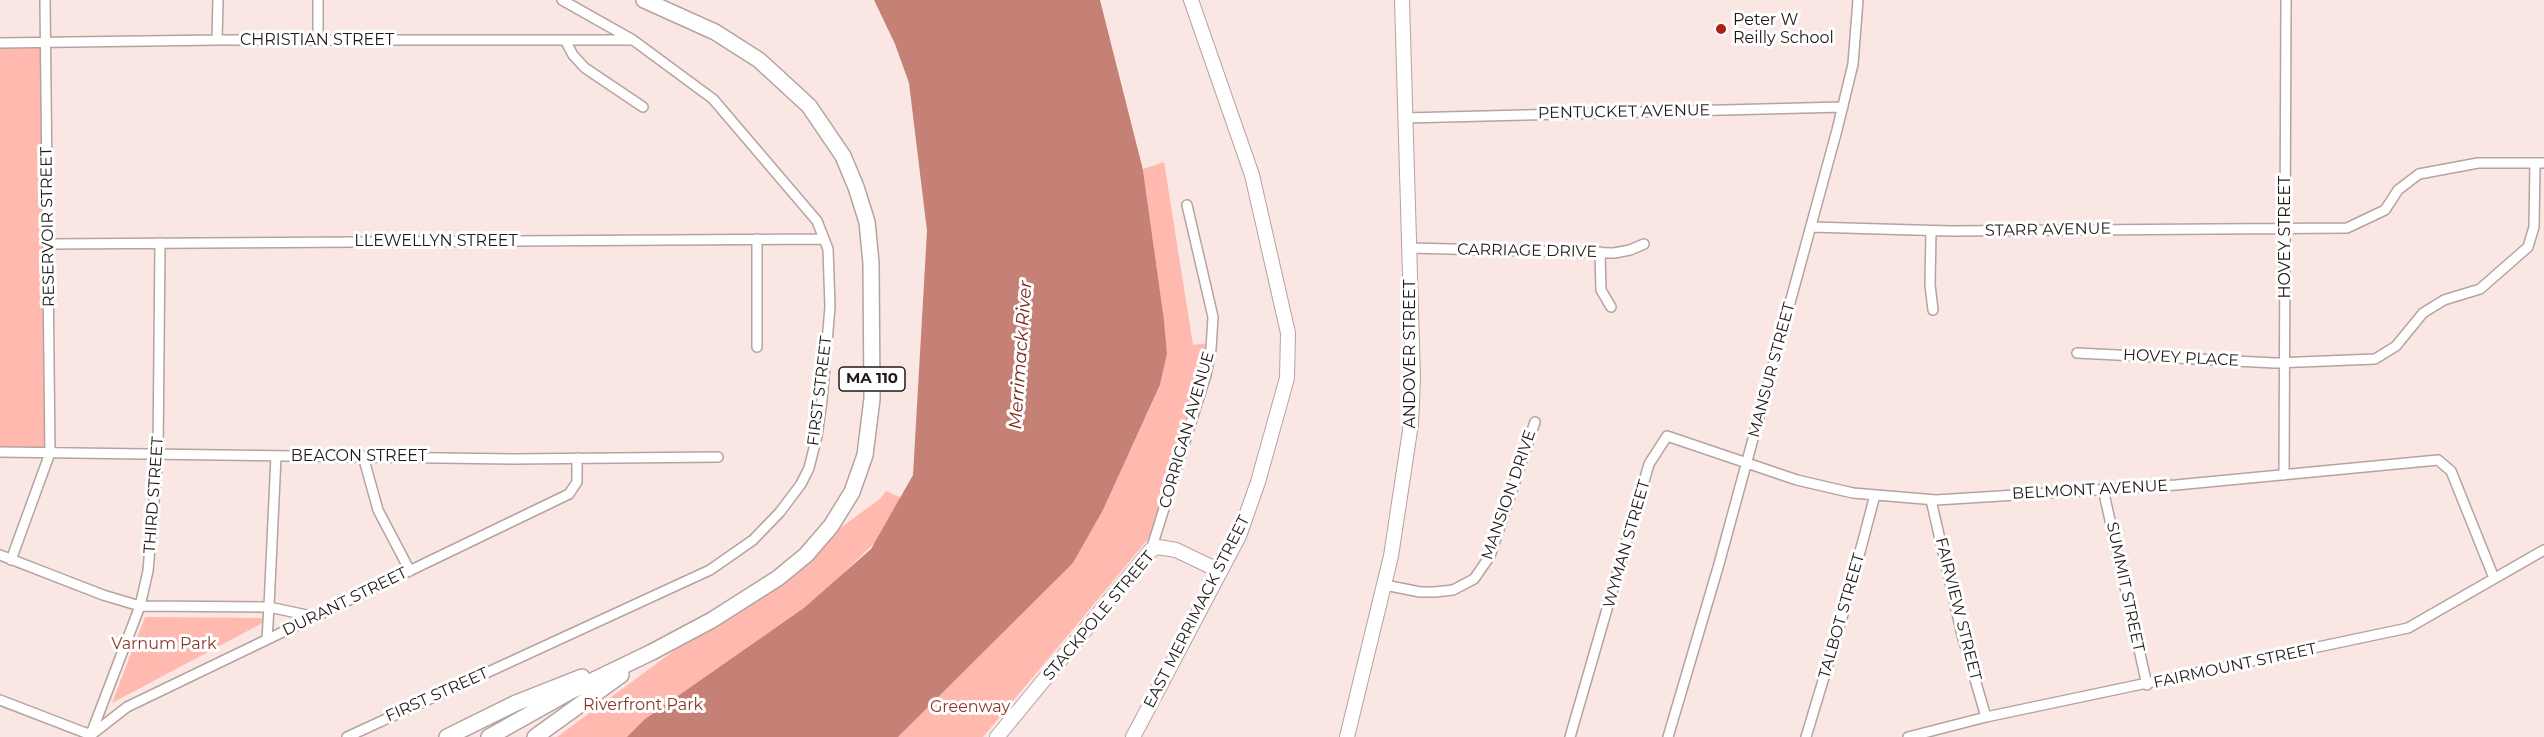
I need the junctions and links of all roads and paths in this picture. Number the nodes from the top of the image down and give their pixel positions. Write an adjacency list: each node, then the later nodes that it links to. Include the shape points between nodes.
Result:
1 (45, 0): 15 (street, RESERVOIR STREET)
2 (218, 0): 10 (street)
3 (318, 0): 11 (street)
4 (562, 0): 13 (street, FIRST STREET)
5 (644, 0): 61 (main road, MA 110, via 741,47 778,75 809,106 833,138 856,187 867,222 871,284 869,436 859,473 842,511 806,555 778,578 747,600)
6 (1191, 0): 54 (street, EAST MERRIMACK STREET, via 1252,175 1288,333 1287,378 1273,435 1239,536)
7 (1402, 0): 18 (street, ANDOVER STREET)
8 (1858, 0): 17 (street, MANSUR STREET, via 1853,64)
9 (2286, 0): 22 (street, HOVEY STREET)
10 (217, 40): 11 (street, CHRISTIAN STREET); 15 (street, CHRISTIAN STREET)
11 (318, 40): 12 (street, CHRISTIAN STREET)
12 (565, 40): 13 (street, CHRISTIAN STREET); 16 (street, via 585,68)
13 (633, 40): 25 (street, FIRST STREET, via 713,99 817,221)
14 (0, 43): 15 (street, CHRISTIAN STREET)
15 (46, 43): 27 (street, RESERVOIR STREET)
16 (643, 107)
17 (1843, 107): 18 (street, PENTUCKET AVENUE); 21 (street, MANSUR STREET)
18 (1405, 118): 29 (street, ANDOVER STREET)
19 (2540, 163): 22 (street, STARR AVENUE, via 2478,163 2418,174 2398,190 2385,210 2366,221 2347,228); 35 (street, HOVEY PLACE, via 2534,227 2528,247 2480,289 2444,300 2423,313 2396,346 2375,359)
20 (1187, 204): 49 (street, CORRIGAN AVENUE, via 1213,317 1211,349)
21 (1811, 227): 23 (street, STARR AVENUE); 44 (street, MANSUR STREET)
22 (2285, 228): 23 (street, STARR AVENUE); 35 (street, HOVEY STREET)
23 (1931, 231): 32 (street)
24 (757, 239): 25 (street, LLEWELLYN STREET); 26 (street, LLEWELLYN STREET); 33 (street)
25 (824, 239): 66 (street, FIRST STREET, via 828,249 830,307 817,436 809,468 780,512 744,547 690,581)
26 (160, 243): 27 (street, LLEWELLYN STREET); 39 (street, THIRD STREET)
27 (48, 244): 38 (street, RESERVOIR STREET)
28 (1644, 244): 30 (street, CARRIAGE DRIVE, via 1630,250)
29 (1409, 248): 30 (street, CARRIAGE DRIVE); 56 (street, ANDOVER STREET, via 1411,424)
30 (1600, 252): 31 (street, via 1601,290)
31 (1611, 307)
32 (1933, 310)
33 (757, 347)
34 (2077, 353): 35 (street, HOVEY PLACE)
35 (2284, 363): 45 (street, HOVEY STREET)
36 (1535, 422): 56 (street, MANSION DRIVE, via 1491,556 1474,579 1453,590 1435,592)
37 (0, 452): 38 (street, BEACON STREET)
38 (50, 453): 39 (street, BEACON STREET); 52 (street)
39 (158, 454): 40 (street, BEACON STREET); 57 (street, THIRD STREET, via 149,560)
40 (276, 456): 41 (street, BEACON STREET); 58 (street)
41 (363, 456): 43 (street, BEACON STREET); 53 (street, via 378,510)
42 (718, 457): 43 (street, BEACON STREET)
43 (577, 458): 53 (street, DURANT STREET, via 578,482 569,494)
44 (1746, 463): 47 (street, BELMONT AVENUE, via 1853,494); 74 (street, WYMAN STREET, via 1667,436 1649,464); 75 (street, MANSUR STREET)
45 (2284, 474): 46 (street, BELMONT AVENUE); 55 (street, BELMONT AVENUE, via 2438,460 2451,471)
46 (2103, 489): 48 (street, BELMONT AVENUE); 62 (street, SUMMIT STREET)
47 (1875, 495): 48 (street, BELMONT AVENUE); 76 (street, TALBOT STREET)
48 (1931, 500): 64 (street, FAIRVIEW STREET, via 1962,635)
49 (1152, 550): 54 (street, STACKPOLE STREET, via 1176,549); 71 (street, STACKPOLE STREET)
50 (2544, 550): 55 (street, FAIRMOUNT STREET)
51 (0, 555): 52 (street)
52 (11, 560): 57 (street)
53 (410, 571): 59 (street, DURANT STREET)
54 (1220, 571): 72 (street, EAST MERRIMACK STREET)
55 (2494, 578): 62 (street, FAIRMOUNT STREET, via 2408,628)
56 (1385, 585): 73 (street, ANDOVER STREET)
57 (140, 606): 58 (street); 65 (street, THIRD STREET)
58 (268, 607): 59 (street); 60 (street)
59 (316, 616): 60 (street, DURANT STREET)
60 (267, 639): 65 (street, DURANT STREET, via 127,707)
61 (652, 652): 67 (main road, MA 110, via 540,692); 68 (main road); 69 (main road); 70 (main road, MA 110)
62 (2146, 685): 64 (street, FAIRMOUNT STREET)
63 (0, 700): 65 (street)
64 (1986, 717): 77 (street, FAIRMOUNT STREET)
65 (91, 736)
66 (347, 737)
67 (447, 737)
68 (489, 737)
69 (510, 737)
70 (535, 737)
71 (997, 737)
72 (1133, 737)
73 (1347, 737)
74 (1570, 737)
75 (1668, 737)
76 (1806, 737)
77 (1908, 737)

